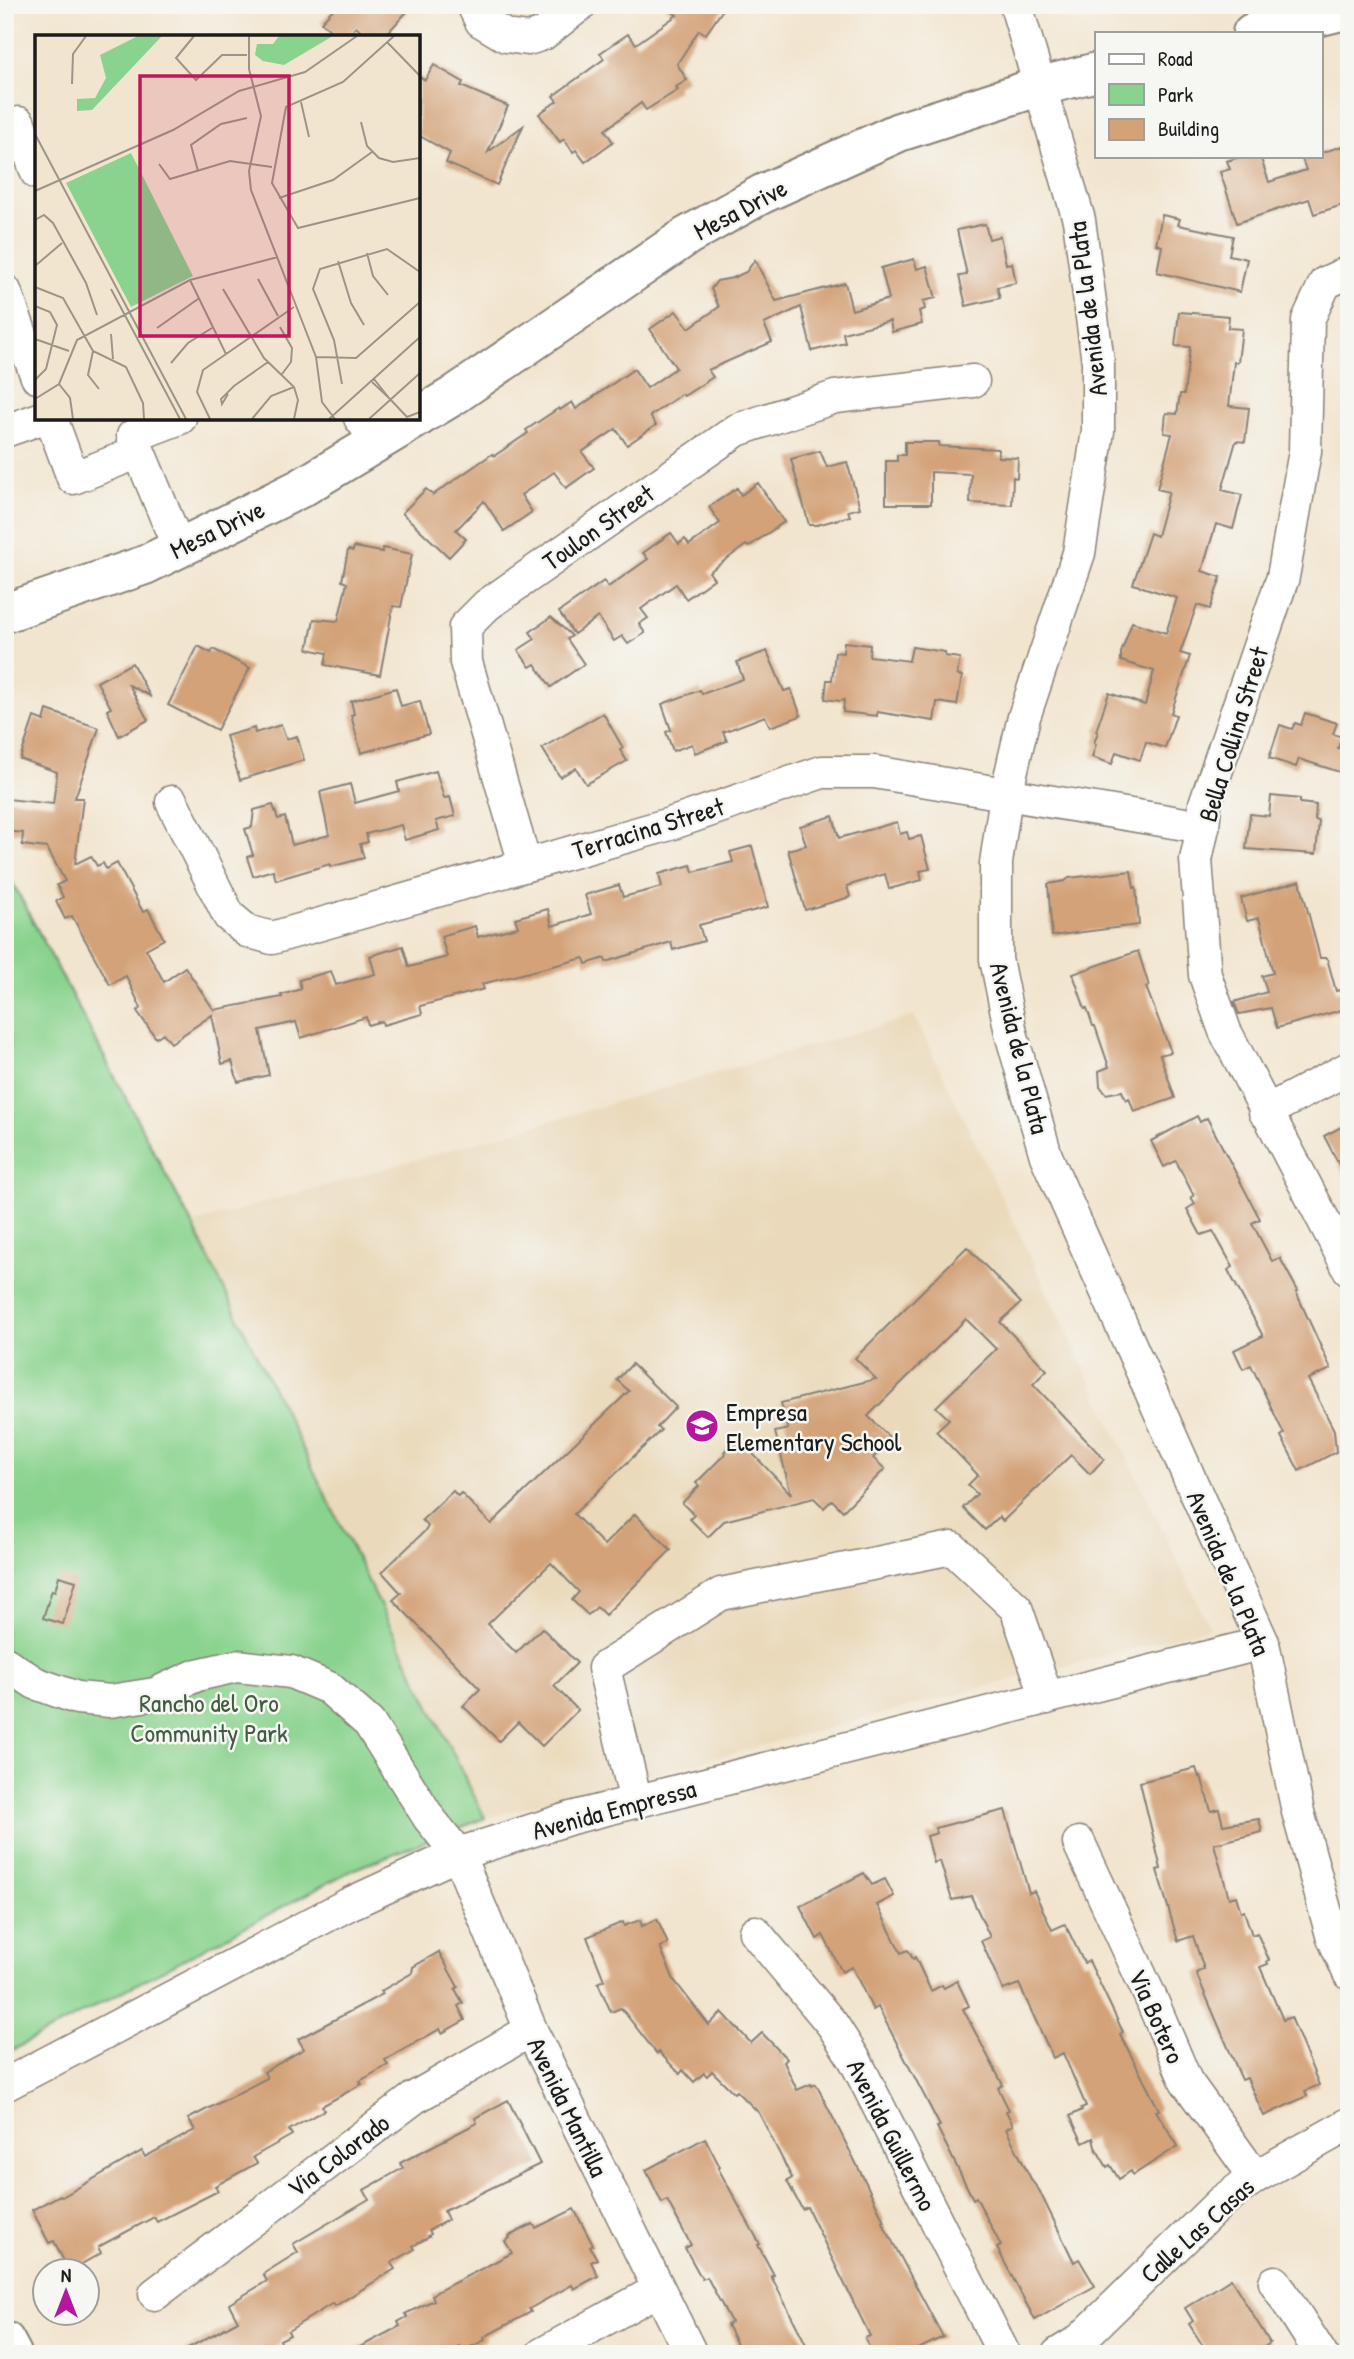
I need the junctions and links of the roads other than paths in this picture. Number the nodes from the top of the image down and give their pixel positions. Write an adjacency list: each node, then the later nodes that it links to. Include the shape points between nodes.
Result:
1 (473, 5): 2 (street, via 481,21 506,36 528,39 543,34)
2 (580, 5)
3 (1016, 5): 7 (street, Avenida de la Plata)
4 (1349, 9): 5 (main road)
5 (1256, 32)
6 (1095, 72): 7 (main road, Mesa Drive)
7 (1041, 86): 14 (main road, Mesa Drive, via 899,132 762,194 687,236); 24 (street, Avenida de la Plata, via 1079,220 1098,362 1098,431 1079,553 1024,717)
8 (5, 127): 9 (street, via 19,123)
9 (35, 167)
10 (1349, 272): 26 (street, Bella Collina Street, via 1325,284 1308,320 1305,451 1283,577 1206,803)
11 (5, 291): 12 (street)
12 (35, 372)
13 (973, 380): 27 (street, Toulon Street, via 835,397 737,430 487,605 466,627 466,662)
14 (420, 416)
15 (36, 420): 20 (street)
16 (52, 420): 21 (street, via 73,478)
17 (174, 420): 21 (street)
18 (409, 420): 19 (main road, Mesa Drive)
19 (369, 430): 22 (main road, Mesa Drive, via 301,488)
20 (5, 431)
21 (133, 435): 22 (street)
22 (179, 548): 23 (main road, Mesa Drive, via 145,565)
23 (5, 613)
24 (1006, 794): 26 (street, Terracina Street); 27 (street, Terracina Street, via 874,772 822,772 670,824); 31 (street, Avenida de la Plata, via 996,863 996,959 1011,1033 1046,1156)
25 (172, 802): 27 (street, Terracina Street, via 229,916 247,931 272,938)
26 (1203, 827): 29 (street, Bella Collina Street, via 1196,860 1206,975 1225,1031)
27 (525, 864)
28 (1349, 1068): 29 (street)
29 (1265, 1111): 30 (street, Bella Collina Street)
30 (1349, 1269)
31 (1263, 1643): 33 (street, Avenida Empressa); 38 (street, Avenida de la Plata, via 1298,1812 1332,1935)
32 (5, 1664): 36 (street, Avenida Mantilla, via 35,1683 77,1698 110,1701 155,1694 197,1675 237,1666 291,1672 329,1688 369,1723 429,1818)
33 (1046, 1698): 34 (street, Avenida Empressa); 34 (street, via 1016,1608 953,1548 721,1594 604,1668)
34 (636, 1802): 36 (street, Avenida Empressa)
35 (1079, 1843): 42 (street, Via Botero, via 1186,2081)
36 (458, 1854): 39 (street, Avenida Mantilla); 40 (street, Avenida Empressa, via 349,1904)
37 (755, 1932): 50 (street, Avenida Guillermo, via 832,2024 855,2060)
38 (1349, 1973)
39 (531, 2030): 44 (street, Avenida Mantilla); 45 (street, Via Colorado, via 414,2098)
40 (5, 2085)
41 (1349, 2124): 42 (street, Calle Las Casas)
42 (1255, 2177): 51 (street, Calle Las Casas, via 1220,2202 1079,2341)
43 (1275, 2282): 52 (street)
44 (658, 2290): 48 (street); 49 (street, Avenida Mantilla)
45 (155, 2294)
46 (5, 2341): 47 (main road)
47 (12, 2354)
48 (542, 2354)
49 (691, 2354)
50 (1004, 2354)
51 (1058, 2354)
52 (1321, 2354)

